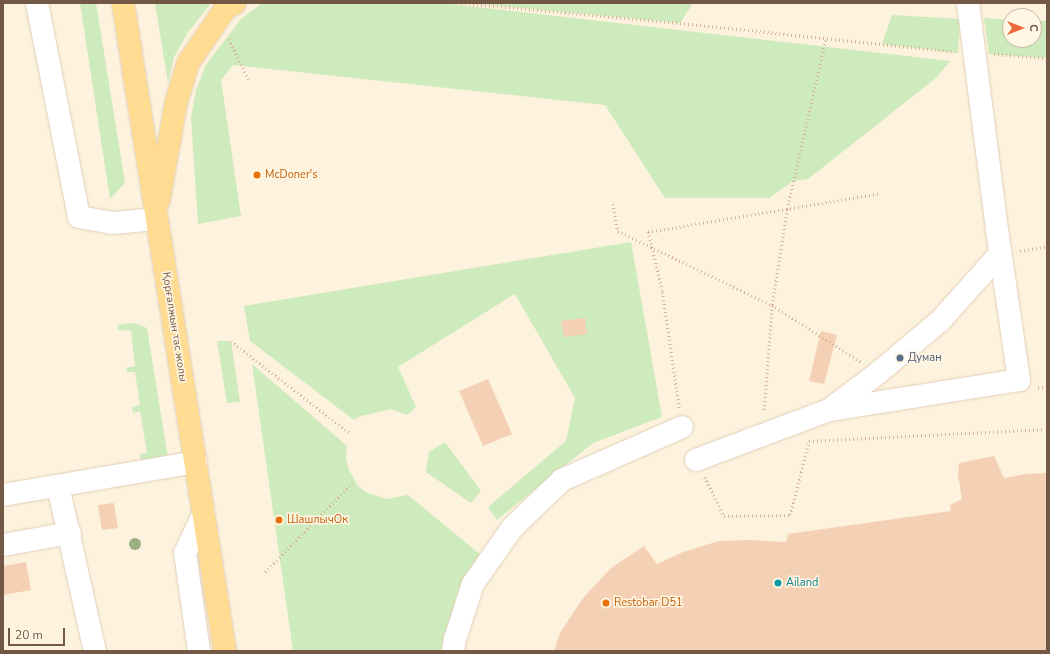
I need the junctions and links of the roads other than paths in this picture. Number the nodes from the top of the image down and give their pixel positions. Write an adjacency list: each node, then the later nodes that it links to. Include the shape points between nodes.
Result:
1 (36, 3): 5 (lane, via 79,217 113,223)
2 (123, 3): 5 (main road, Қорғалжын тас жолы)
3 (235, 3): 5 (main road, via 226,8 188,63 176,102)
4 (968, 3): 6 (lane)
5 (156, 219): 10 (main road, Қорғалжын тас жолы)
6 (1009, 253): 7 (lane, via 940,321); 7 (lane, via 1019,380)
7 (829, 410): 9 (lane)
8 (682, 427): 19 (lane, via 562,480 512,528 473,584)
9 (696, 460)
10 (196, 462): 11 (lane); 13 (main road, Қорғалжын тас жолы)
11 (58, 486): 12 (lane); 14 (lane)
12 (3, 495)
13 (204, 513): 17 (lane, via 185,553); 18 (main road, Қорғалжын тас жолы)
14 (70, 533): 15 (lane); 16 (lane)
15 (3, 545)
16 (95, 651)
17 (199, 651)
18 (226, 651)
19 (453, 651)

